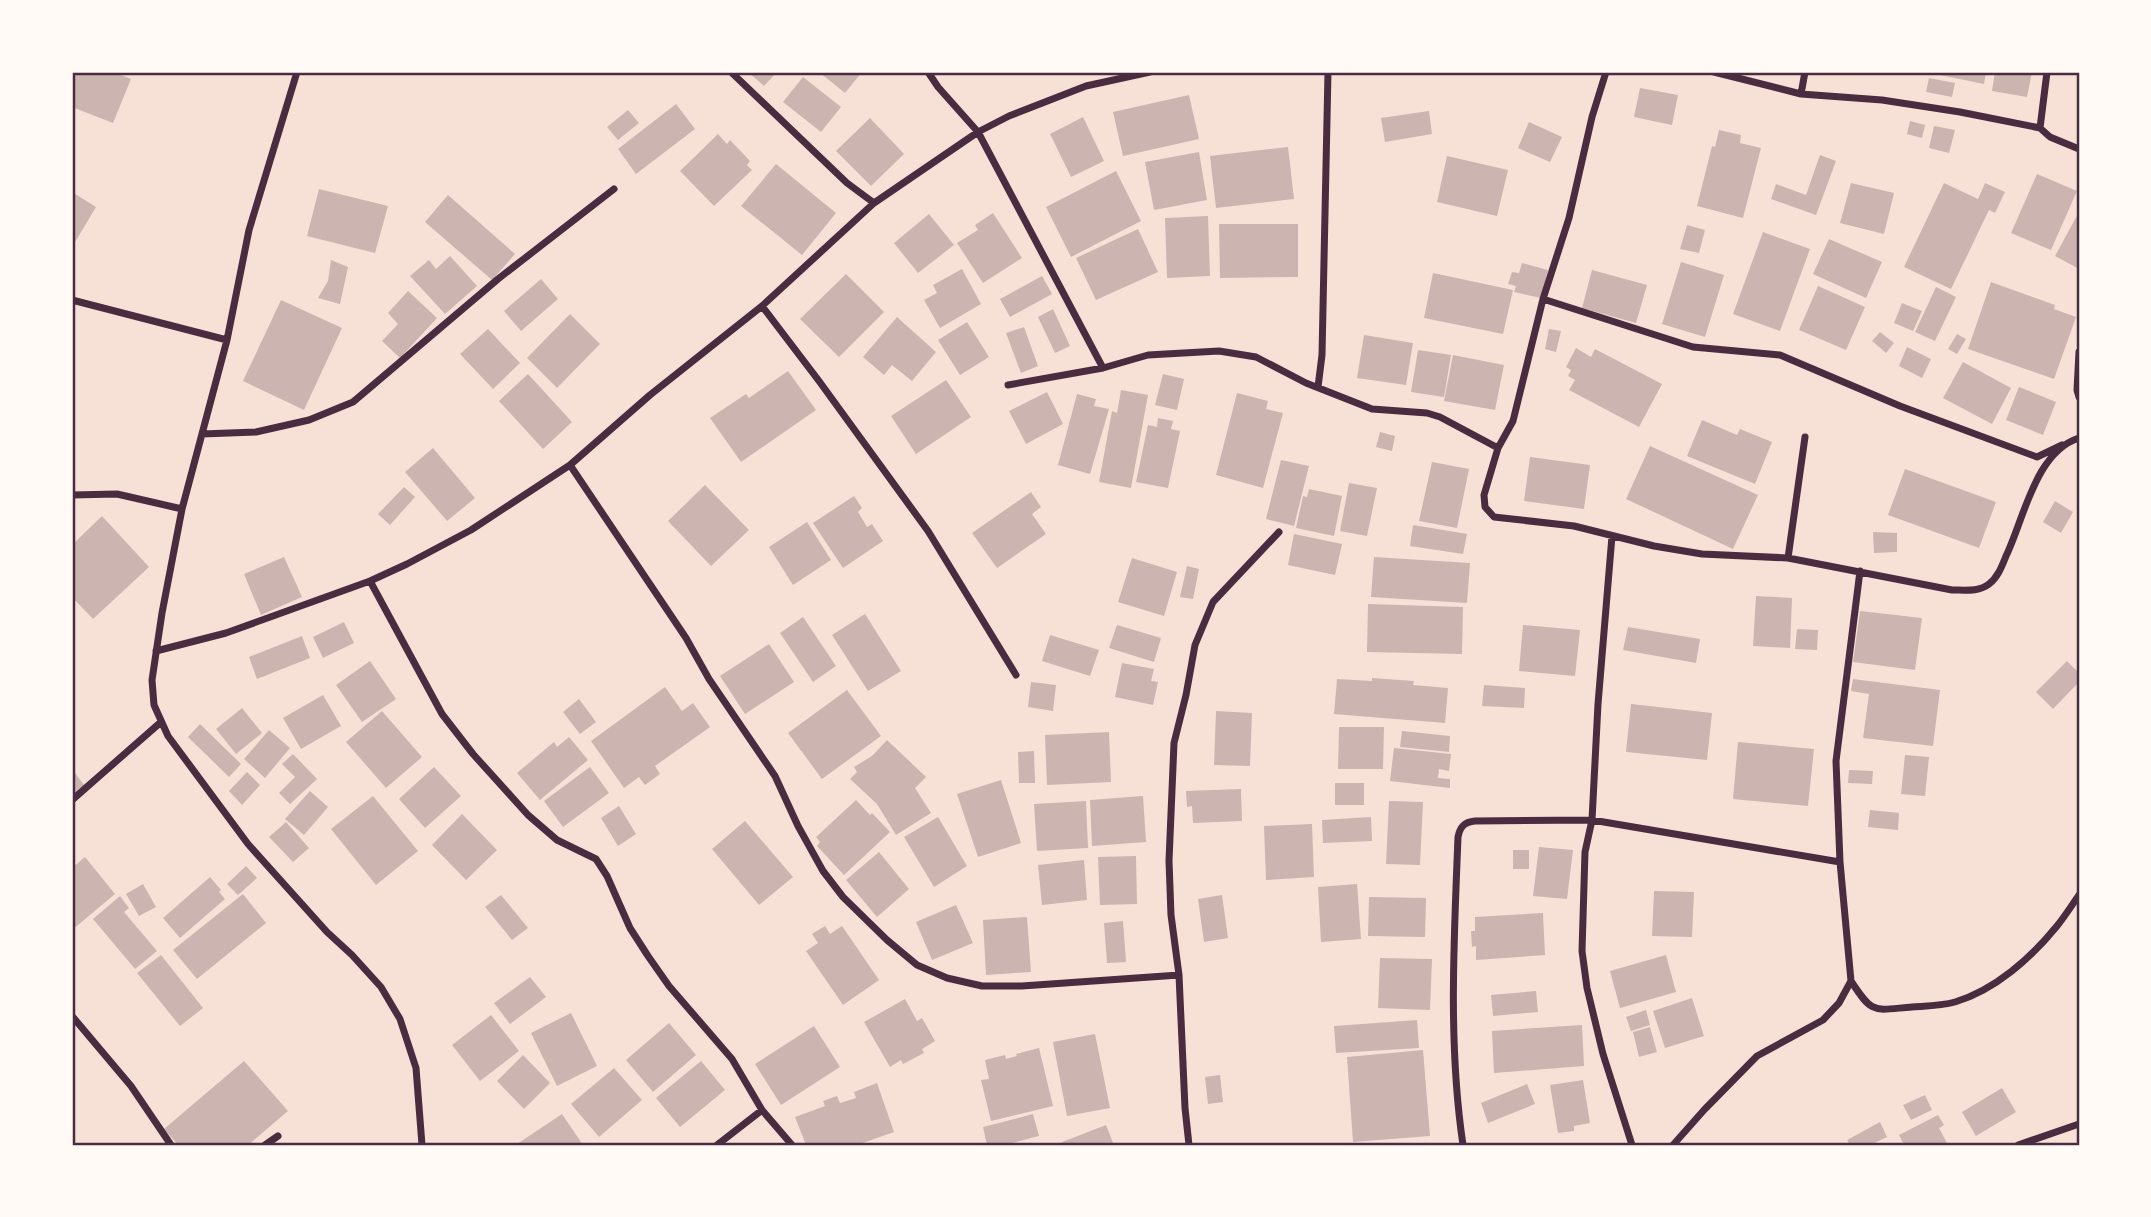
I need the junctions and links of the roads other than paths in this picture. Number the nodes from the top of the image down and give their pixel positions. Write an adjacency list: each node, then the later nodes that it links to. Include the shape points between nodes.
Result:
1 (297, 72): 19 (street, via 249,230)
2 (731, 72): 15 (street)
3 (928, 72): 12 (street)
4 (1150, 72): 12 (street, via 1086,86)
5 (1328, 72): 23 (street)
6 (1606, 72): 16 (street)
7 (1714, 72): 10 (street)
8 (1804, 72): 10 (street)
9 (2046, 72): 11 (street)
10 (1801, 94): 11 (street, via 1882,100)
11 (2040, 128): 13 (street)
12 (978, 132): 15 (street); 21 (street)
13 (2079, 149)
14 (614, 189): 25 (street, via 498,279 353,402 309,420 256,432)
15 (874, 203): 18 (street)
16 (1543, 299): 27 (street, via 1693,347 1780,355 2037,457); 28 (street, via 1513,421)
17 (72, 300): 19 (street)
18 (762, 306): 29 (street); 38 (street, via 928,531)
19 (227, 340): 25 (street)
20 (2079, 352): 24 (street)
21 (1103, 368): 22 (street); 23 (street, via 1148,355 1219,351 1256,357)
22 (1008, 385)
23 (1318, 387): 28 (street, via 1372,409 1440,417)
24 (2079, 397)
25 (202, 434): 31 (street)
26 (1805, 437): 34 (street)
27 (2076, 440): 35 (street, via 2050,459 2031,491 1997,576 1987,585 1952,590)
28 (1498, 448): 33 (street, via 1484,495 1485,507 1494,517 1574,526)
29 (570, 466): 36 (street, via 471,530); 44 (street, via 775,776 823,871 842,897 887,940 917,965 982,986)
30 (72, 495): 31 (street, via 117,494)
31 (182, 509): 37 (street)
32 (1279, 532): 44 (street, via 1213,602 1195,645 1174,743 1169,861)
33 (1612, 536): 34 (street, via 1702,554); 41 (street)
34 (1788, 558): 35 (street)
35 (1860, 571): 42 (street, via 1836,761)
36 (370, 581): 37 (street, via 226,633); 47 (street, via 442,714 528,815 557,840 596,859 648,956 732,1059)
37 (156, 651): 39 (street, via 152,680)
38 (1016, 675)
39 (160, 722): 40 (street); 52 (street, via 248,844 381,987 400,1019 416,1068)
40 (72, 800)
41 (1592, 820): 42 (street); 56 (street, via 1469,821 1460,829 1452,970); 57 (street, via 1585,852 1582,951 1603,1054)
42 (1840, 862): 45 (street)
43 (2079, 895): 45 (street, via 2029,956 1992,986 1955,1002 1873,1008)
44 (1178, 975): 55 (street)
45 (1851, 981): 58 (street, via 1823,1020 1757,1056)
46 (72, 1016): 50 (street, via 131,1086)
47 (762, 1110): 53 (street); 54 (street)
48 (2079, 1124): 59 (street)
49 (278, 1136): 51 (street)
50 (171, 1145)
51 (265, 1145)
52 (422, 1145)
53 (717, 1145)
54 (792, 1145)
55 (1189, 1145)
56 (1463, 1145)
57 (1632, 1145)
58 (1672, 1145)
59 (2018, 1145)

